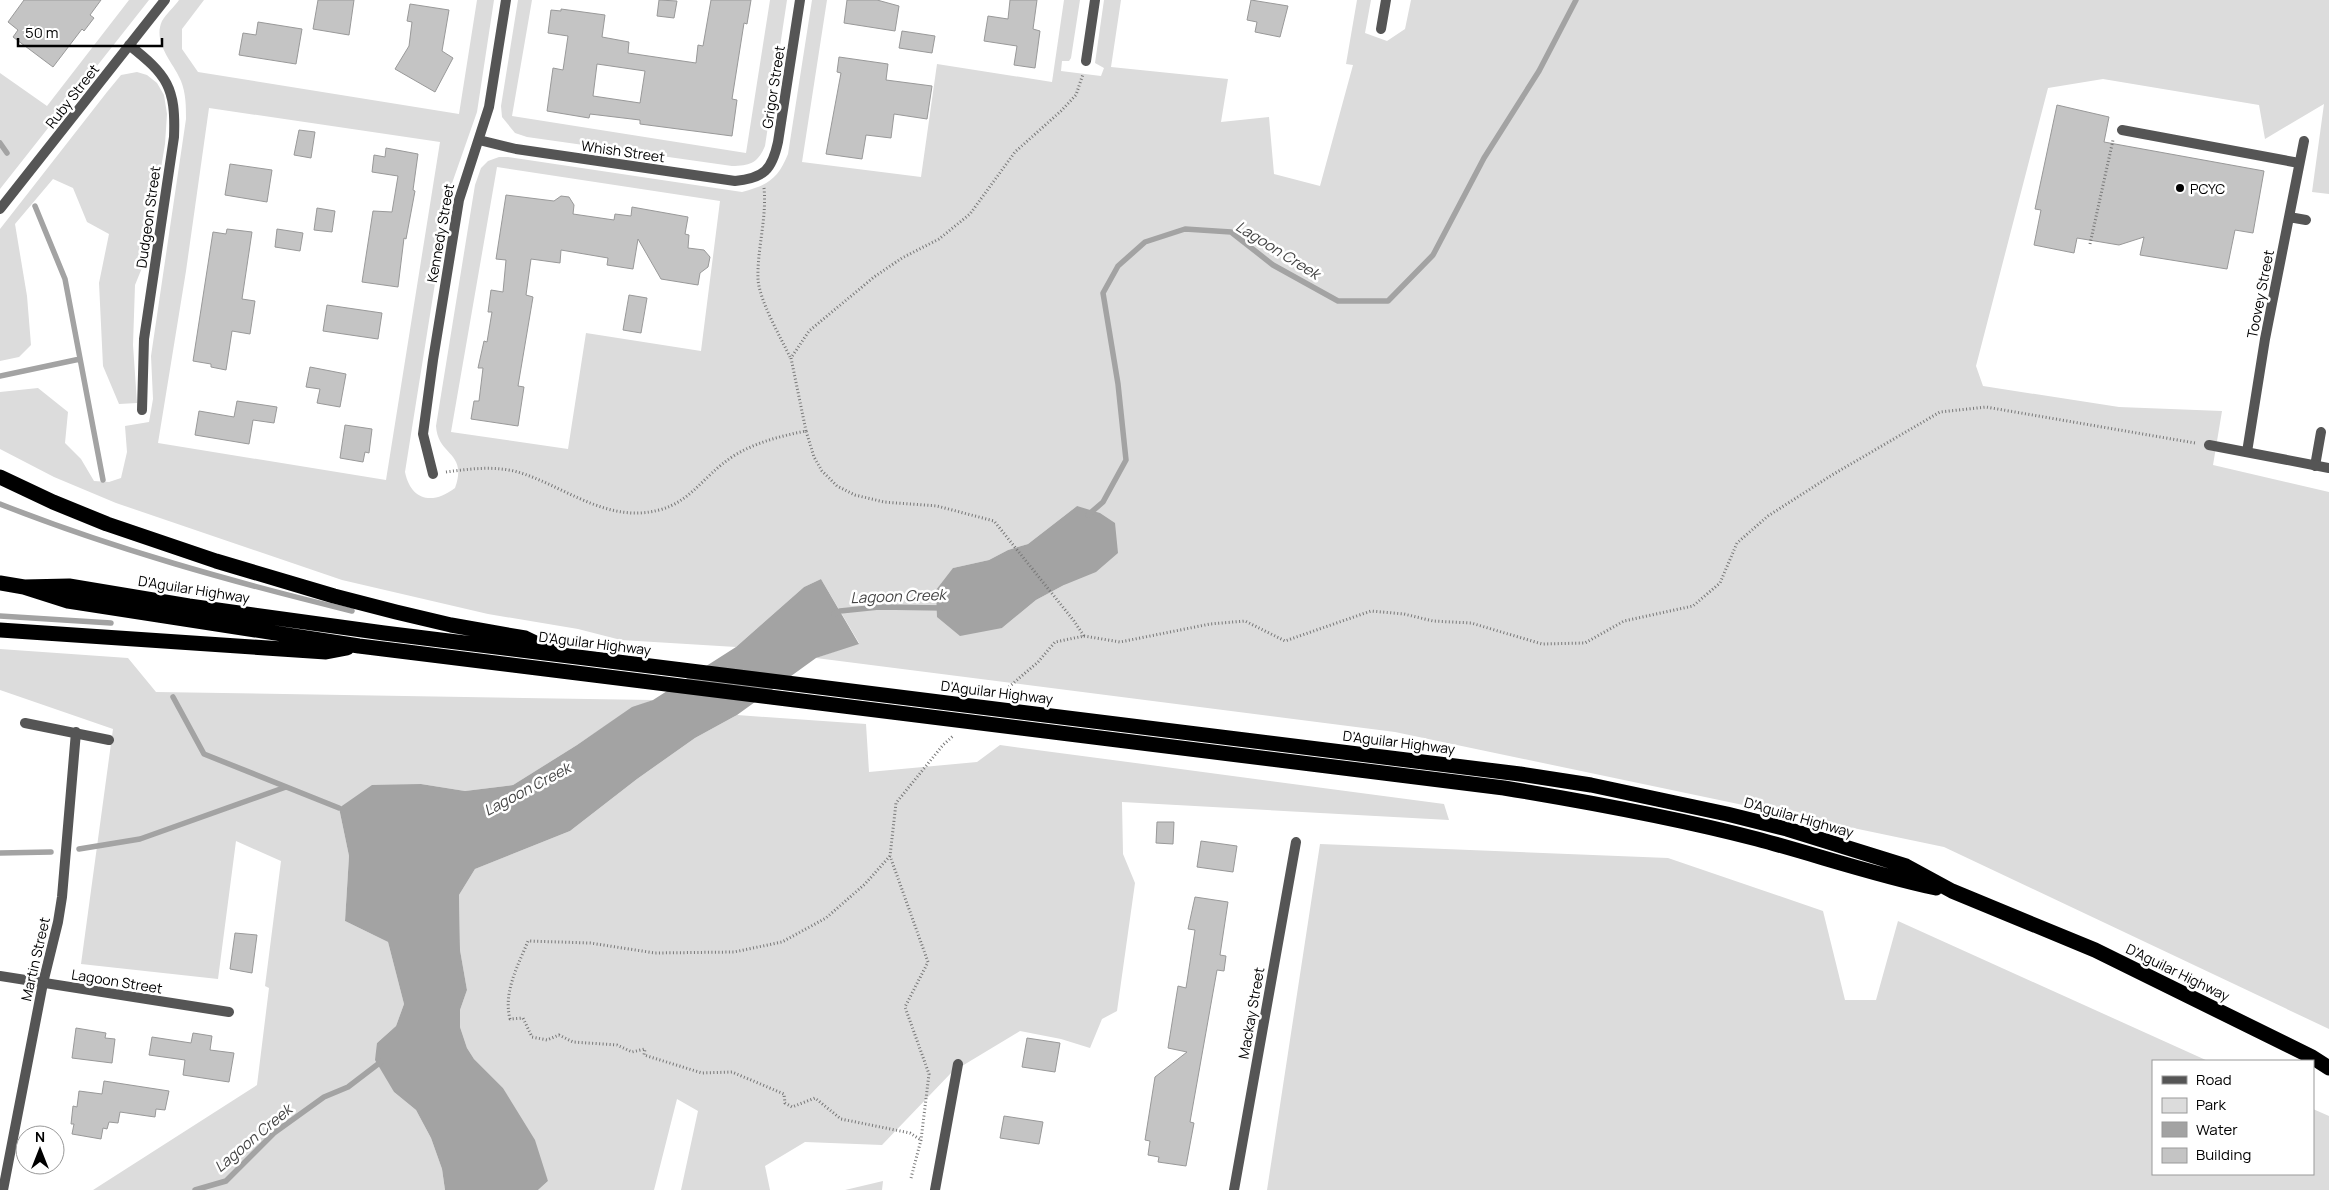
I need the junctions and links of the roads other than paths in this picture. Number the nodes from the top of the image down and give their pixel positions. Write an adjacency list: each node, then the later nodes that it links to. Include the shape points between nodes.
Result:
1 (165, 0): 7 (street, Ruby Street)
2 (506, 0): 10 (street, Kennedy Street, via 489,106)
3 (800, 0): 13 (street, Grigor Street, via 778,142 774,159)
4 (1094, 0): 8 (street)
5 (1386, 0): 6 (street)
6 (1381, 29)
7 (130, 45): 14 (street, Ruby Street); 17 (street, Dudgeon Street, via 168,83 175,116 144,339)
8 (1086, 61)
9 (2122, 130): 12 (street)
10 (479, 140): 13 (street, Whish Street, via 524,150 735,181 749,180); 23 (street, Kennedy Street, via 459,200 425,410 423,434)
11 (2304, 141): 12 (street, Toovey Street)
12 (2299, 163): 15 (street, Toovey Street)
13 (762, 174)
14 (0, 209)
15 (2288, 217): 16 (street); 20 (street, Toovey Street)
16 (2306, 220)
17 (142, 410)
18 (2320, 432): 21 (street)
19 (2209, 445): 20 (street)
20 (2247, 452): 21 (street)
21 (2315, 466): 22 (street)
22 (2329, 468)
23 (433, 474)
24 (0, 477): 29 (highway, via 97,520 216,561 396,612 525,638)
25 (0, 582): 26 (highway, D'Aguilar Highway)
26 (24, 587): 28 (highway, D'Aguilar Highway, via 68,602); 29 (highway, D'Aguilar Highway, via 69,586 199,608)
27 (0, 630): 28 (highway, via 326,652)
28 (359, 646): 34 (highway, D'Aguilar Highway, via 1504,788 1684,821 1900,881)
29 (558, 654): 34 (highway, D'Aguilar Highway, via 1510,772 1591,785 1796,832 1906,866)
30 (25, 724): 31 (street)
31 (76, 732): 32 (street); 36 (street, Martin Street, via 62,897)
32 (109, 740)
33 (1296, 842): 42 (street, Mackay Street)
34 (1952, 891): 39 (highway, D'Aguilar Highway, via 2095,950)
35 (0, 976): 36 (street, Lagoon Street)
36 (43, 983): 37 (street, Lagoon Street); 40 (street, Martin Street)
37 (230, 1012)
38 (958, 1064): 41 (street)
39 (2329, 1068)
40 (3, 1190)
41 (935, 1190)
42 (1234, 1190)

